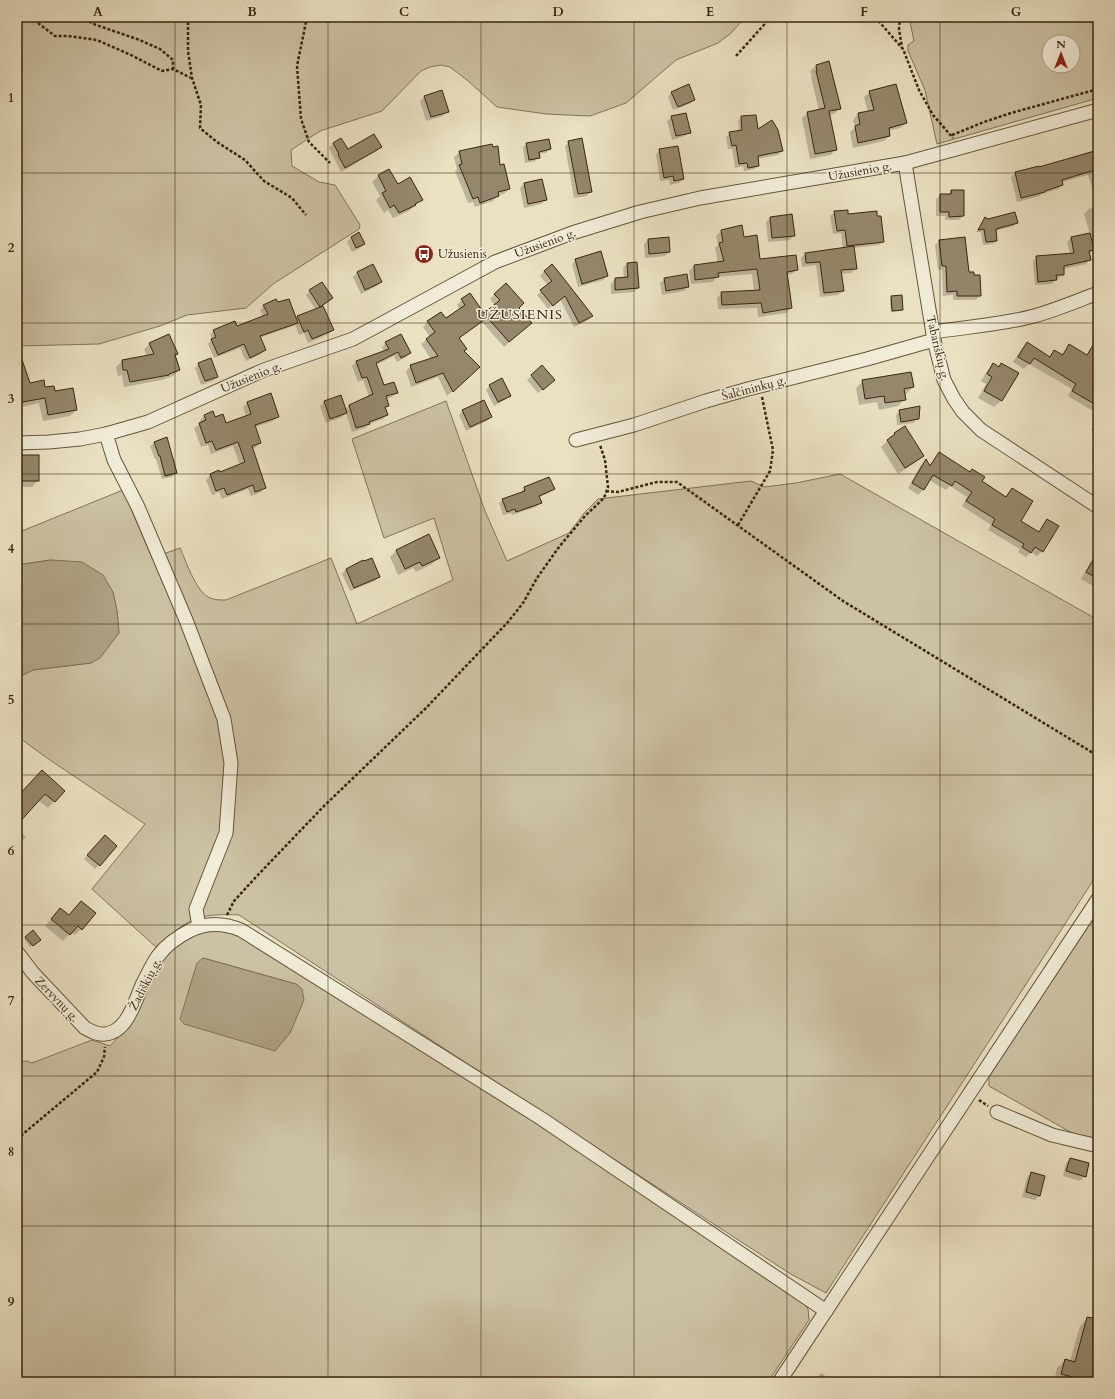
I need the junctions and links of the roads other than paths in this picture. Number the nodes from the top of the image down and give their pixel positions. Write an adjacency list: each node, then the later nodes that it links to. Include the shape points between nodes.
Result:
1 (1098, 110): 2 (street, Užusienio g.)
2 (905, 163): 4 (street, Tabariškių g.); 5 (street, Užusienio g., via 700,198 640,212 572,233 495,262 354,339 264,370 148,422)
3 (1098, 293): 4 (street, Šalčininkų g., via 1032,316)
4 (933, 336): 6 (street, Šalčininkų g., via 868,359 760,386); 8 (street, Tabariškių g., via 944,380 954,399 976,425)
5 (106, 434): 7 (street, Užusienio g., via 80,439); 10 (street, via 114,460 138,507 171,584 224,719 231,763 226,833 196,909)
6 (576, 440)
7 (17, 443)
8 (1098, 507)
9 (1098, 899): 15 (street)
10 (198, 927): 12 (street, Žadiškių g., via 173,941 158,956 129,1015 114,1031); 15 (street, Žadiškių g., via 224,924 241,930 542,1119)
11 (17, 952): 12 (street, Zervynų g., via 33,973 85,1028)
12 (105, 1034)
13 (997, 1112): 14 (street, via 1052,1135)
14 (1098, 1146)
15 (826, 1311): 16 (street)
16 (779, 1382)

